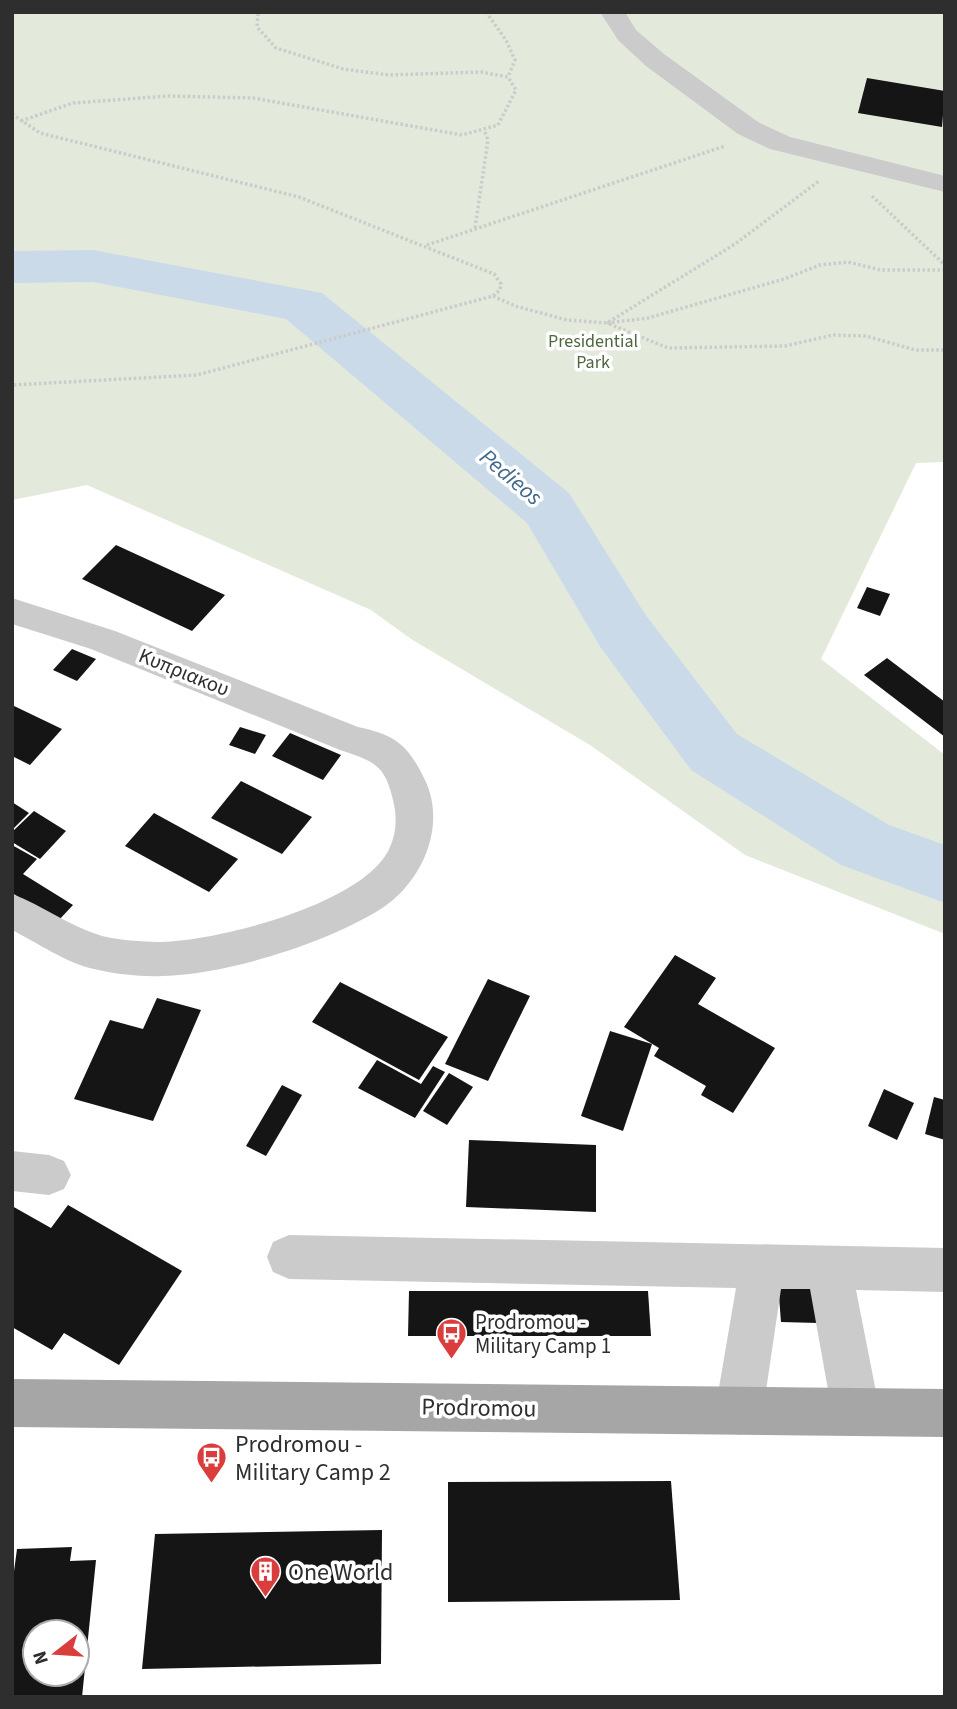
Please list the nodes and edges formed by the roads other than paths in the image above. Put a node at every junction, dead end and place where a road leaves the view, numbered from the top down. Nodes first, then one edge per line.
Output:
1 (612, 12) edge
2 (945, 184) edge
3 (12, 611) edge
4 (12, 911) edge
5 (289, 1257) dead end
6 (762, 1267) junction
7 (829, 1268) junction
8 (945, 1270) edge
9 (12, 1403) edge
10 (739, 1411) junction
11 (856, 1412) junction
12 (945, 1413) edge

1 - 2 street
3 - 4 street, Κυπριακου
5 - 6 street
6 - 7 street
6 - 10 street
7 - 8 street
7 - 11 street
9 - 10 main road, Prodromou
10 - 11 main road, Prodromou
11 - 12 main road, Prodromou

